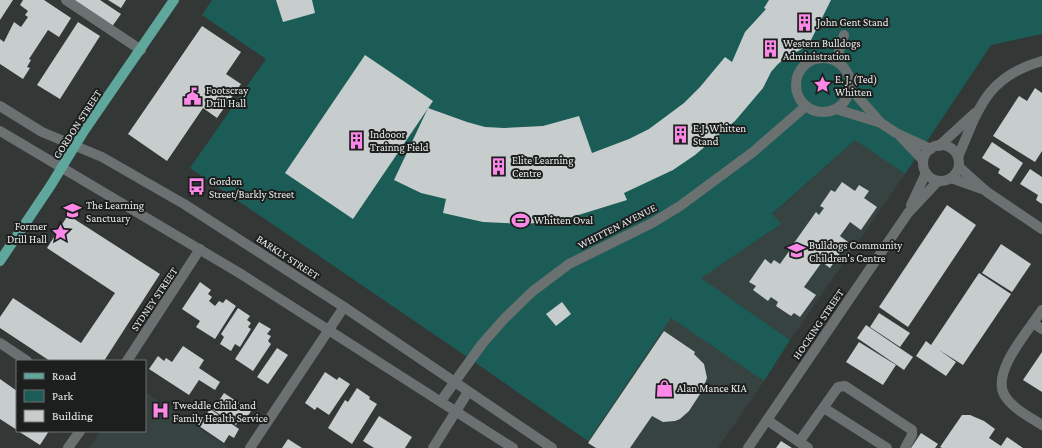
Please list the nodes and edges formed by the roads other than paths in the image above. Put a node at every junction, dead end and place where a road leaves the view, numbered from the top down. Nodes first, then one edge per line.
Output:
1 (66, 0) edge
2 (174, 0) edge
3 (844, 35) dead end
4 (141, 50) junction
5 (836, 61) junction
6 (1042, 61) edge
7 (850, 88) junction
8 (0, 106) edge
9 (806, 106) junction
10 (836, 108) junction
11 (977, 111) junction
12 (881, 123) junction
13 (0, 131) edge
14 (896, 133) junction
15 (75, 146) junction
16 (935, 147) junction
17 (923, 160) junction
18 (958, 162) junction
19 (62, 168) junction
20 (926, 174) junction
21 (951, 178) junction
22 (938, 181) junction
23 (987, 192) junction
24 (908, 213) junction
25 (1042, 229) edge
26 (200, 249) junction
27 (0, 261) edge
28 (344, 307) junction
29 (1042, 310) edge
30 (1033, 323) junction
31 (1042, 328) edge
32 (330, 329) junction
33 (0, 343) edge
34 (26, 360) edge
35 (128, 360) edge
36 (454, 382) junction
37 (468, 392) junction
38 (441, 401) junction
39 (824, 408) junction
40 (456, 411) junction
41 (767, 420) junction
42 (1042, 425) edge
43 (79, 432) edge
44 (799, 442) junction
45 (68, 448) edge
46 (250, 448) edge
47 (433, 448) edge
48 (513, 448) edge
49 (552, 448) edge
50 (748, 448) edge
51 (808, 448) edge
52 (887, 448) edge
53 (905, 448) edge

1 - 4 street
2 - 4 main road, GORDON STREET
3 - 5 street
4 - 15 main road, GORDON STREET
5 - 7 street
5 - 9 street
6 - 11 street
7 - 10 street
7 - 12 street
8 - 15 street, BARKLY STREET
9 - 10 street
9 - 36 street, WHITTEN AVENUE
10 - 12 street
11 - 16 street
11 - 18 street
12 - 14 street
13 - 19 street
14 - 16 street
14 - 17 street
15 - 19 main road, GORDON STREET
15 - 28 street, BARKLY STREET
16 - 17 street
16 - 18 street
17 - 20 street
18 - 21 street
18 - 23 street
19 - 26 street
19 - 27 main road, GORDON STREET
20 - 22 street
20 - 24 street, HOCKING STREET
21 - 22 street
21 - 23 street
22 - 24 street, HOCKING STREET
23 - 25 street
24 - 41 street, HOCKING STREET
26 - 32 street
26 - 35 street, SYDNEY STREET
28 - 32 street
28 - 36 street, BARKLY STREET
29 - 30 street
30 - 31 street
30 - 42 street
32 - 38 street
32 - 46 street
33 - 34 street
36 - 37 street, BARKLY STREET
36 - 38 street, WHITTEN AVENUE
37 - 40 street
37 - 49 street, BARKLY STREET
38 - 40 street
39 - 44 street
39 - 52 street
39 - 53 street
40 - 47 street
40 - 48 street
41 - 44 street
41 - 50 street, HOCKING STREET
43 - 45 street
44 - 51 street

